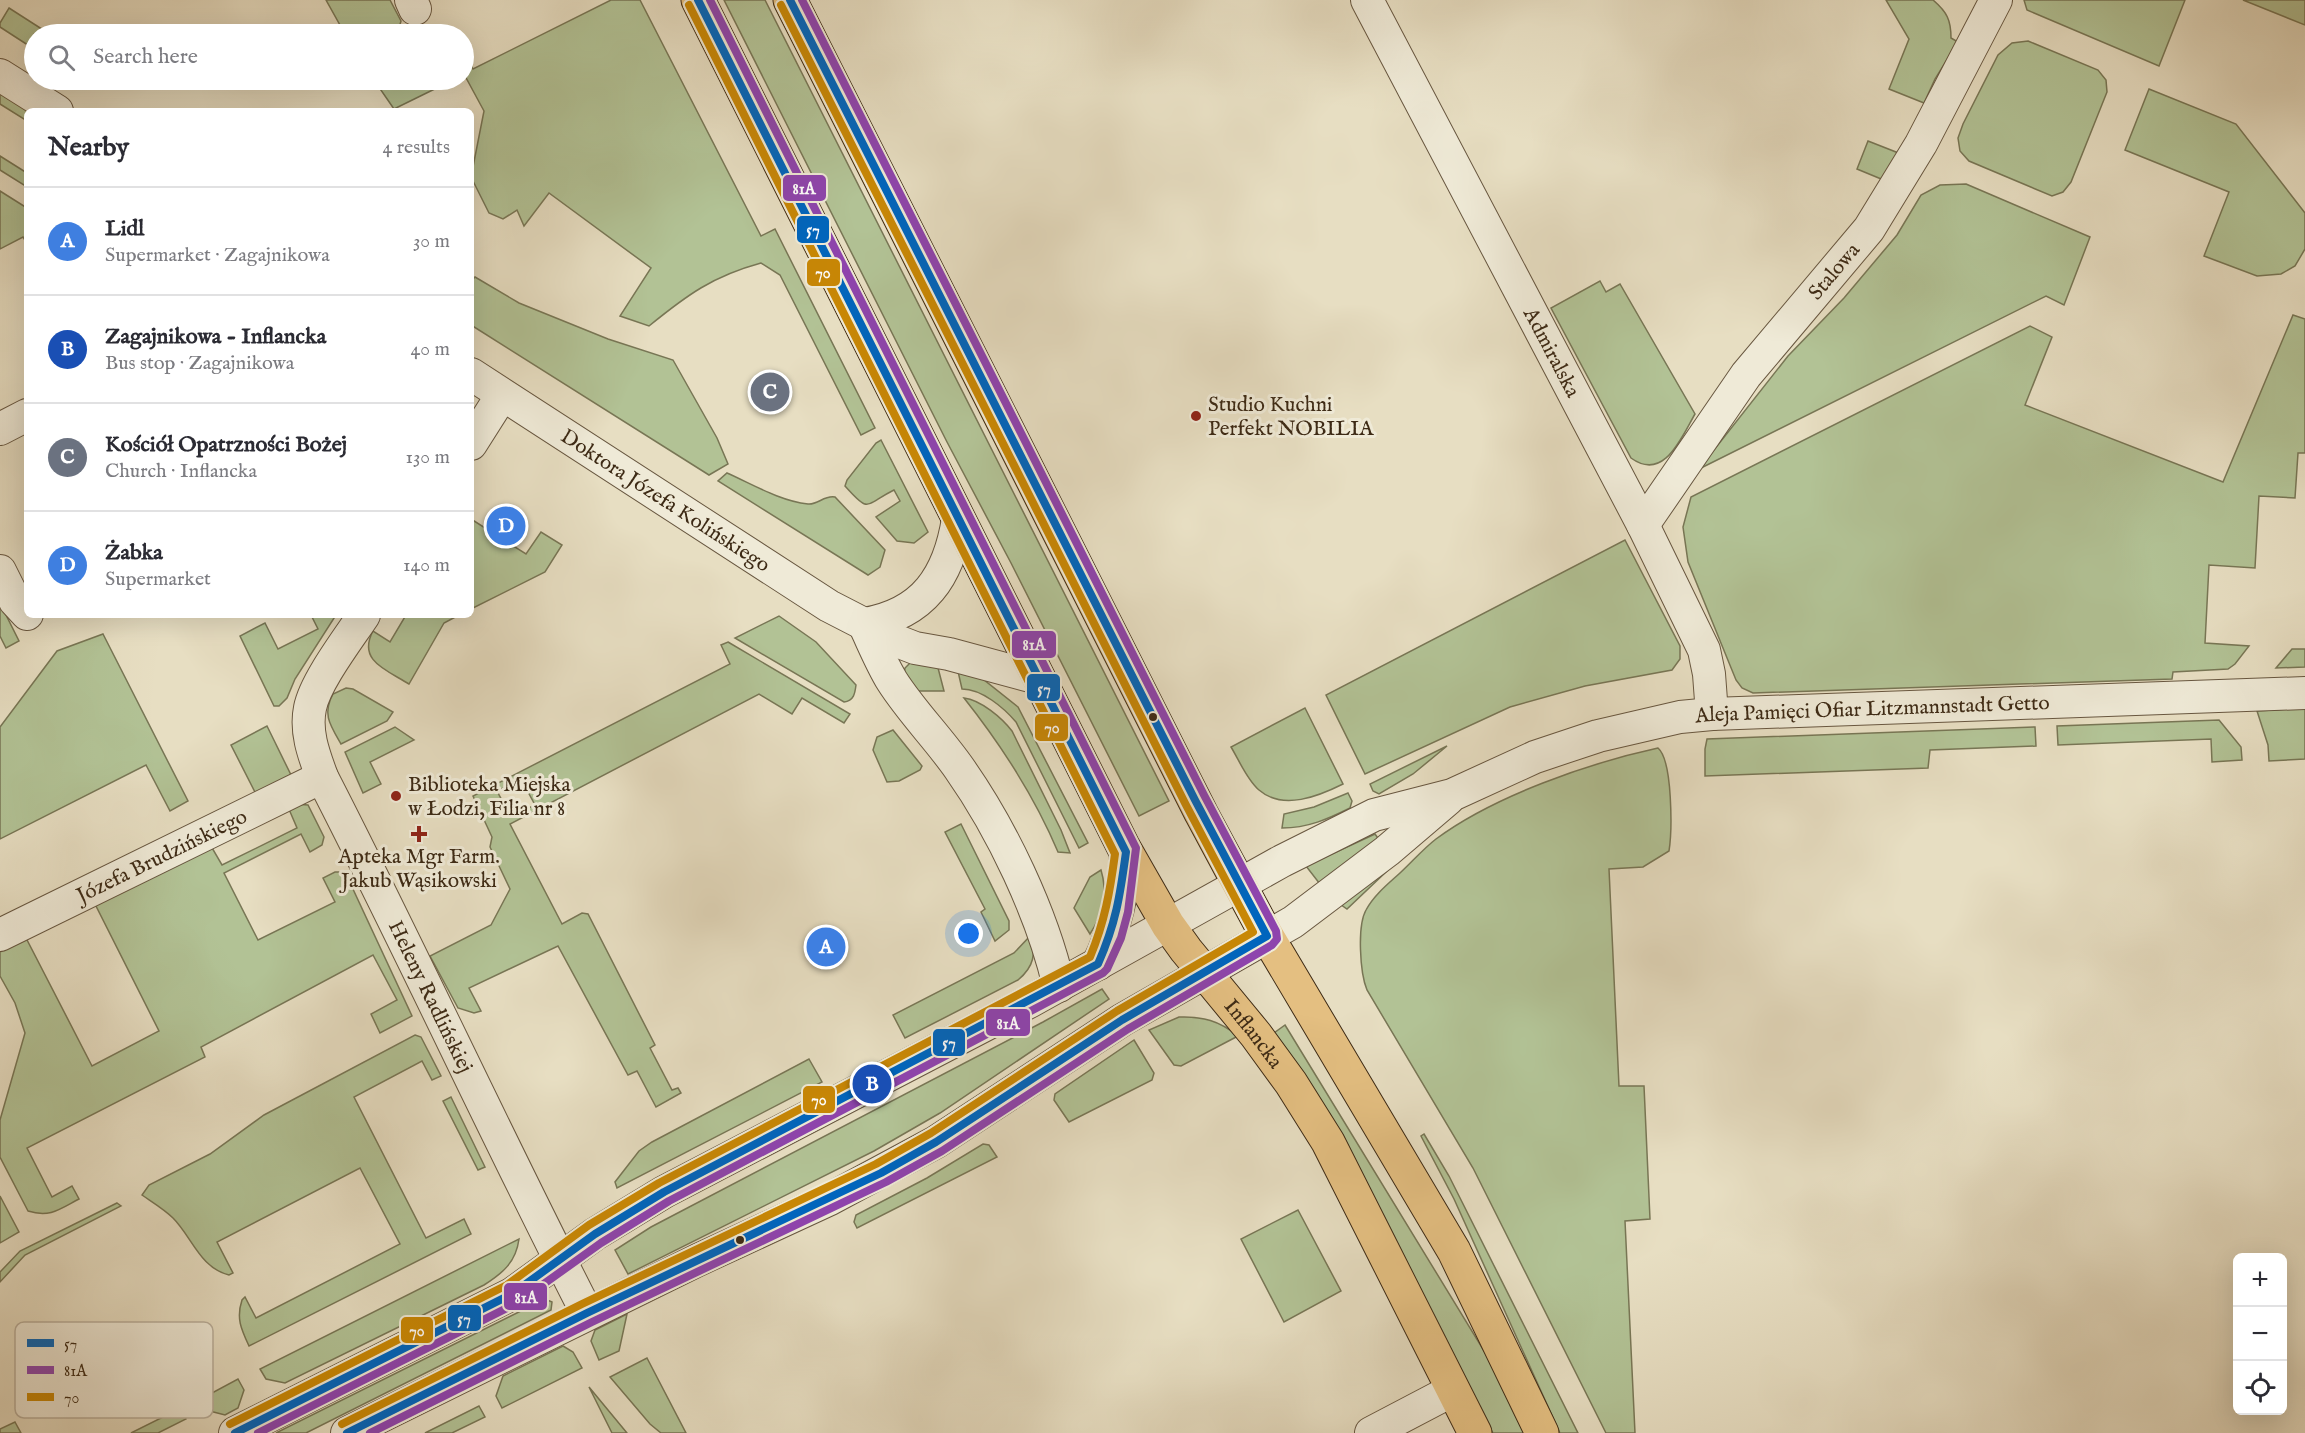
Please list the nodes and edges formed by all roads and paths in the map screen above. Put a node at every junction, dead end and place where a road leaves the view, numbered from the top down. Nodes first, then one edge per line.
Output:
1 (698, 0) edge
2 (789, 0) edge
3 (1367, 0) edge
4 (1990, 2) edge
5 (0, 75) edge
6 (52, 108) edge
7 (474, 376) edge
8 (502, 395) junction
9 (24, 417) edge
10 (0, 429) edge
11 (474, 439) edge
12 (958, 519) junction
13 (1643, 525) junction
14 (0, 571) edge
15 (24, 609) edge
16 (362, 618) edge
17 (864, 624) junction
18 (1038, 678) junction
19 (2305, 693) edge
20 (1712, 714) junction
21 (322, 777) junction
22 (1452, 795) junction
23 (1126, 852) junction
24 (1239, 885) junction
25 (1168, 925) junction
26 (0, 935) edge
27 (1267, 936) junction
28 (1098, 964) junction
29 (1203, 973) junction
30 (1059, 986) junction
31 (560, 1260) junction
32 (587, 1313) junction
33 (1453, 1390) junction
34 (235, 1433) edge
35 (347, 1433) edge
36 (1371, 1433) edge
37 (1475, 1433) edge
38 (1542, 1433) edge

1 - 12 main road, Inflancka
2 - 24 main road
3 - 13 street, Admiralska
4 - 13 street, Stalowa
5 - 6 street
7 - 8 street, Doktora Józefa Kolińskiego
8 - 11 street
8 - 17 street, Doktora Józefa Kolińskiego
9 - 10 street
12 - 17 street
12 - 18 main road, Inflancka
13 - 20 street, Admiralska
14 - 15 street
16 - 21 street, Heleny Radlińskiej
17 - 18 street, Doktora Józefa Kolińskiego
17 - 30 street
18 - 23 main road, Inflancka
19 - 20 street, Aleja Pamięci Ofiar Litzmannstadt Getto
20 - 22 street, Aleja Pamięci Ofiar Litzmannstadt Getto
21 - 26 street, Józefa Brudzińskiego
21 - 31 street, Heleny Radlińskiej
22 - 24 street, Aleja Pamięci Ofiar Litzmannstadt Getto
22 - 27 street, Aleja Pamięci Ofiar Litzmannstadt Getto
23 - 25 main road, Inflancka
23 - 28 street
24 - 25 street, Aleja Pamięci Ofiar Litzmannstadt Getto
24 - 27 main road
25 - 28 street, Aleja Pamięci Ofiar Litzmannstadt Getto
25 - 29 main road, Inflancka
27 - 29 street, Aleja Pamięci Ofiar Litzmannstadt Getto
27 - 38 main road
28 - 30 street, Aleja Pamięci Ofiar Litzmannstadt Getto
29 - 32 street, Aleja Pamięci Ofiar Litzmannstadt Getto
29 - 33 main road, Inflancka
30 - 31 street, Aleja Pamięci Ofiar Litzmannstadt Getto
31 - 32 street, Heleny Radlińskiej
31 - 34 street, Aleja Pamięci Ofiar Litzmannstadt Getto
32 - 35 street, Aleja Pamięci Ofiar Litzmannstadt Getto
33 - 36 street
33 - 37 main road, Inflancka

